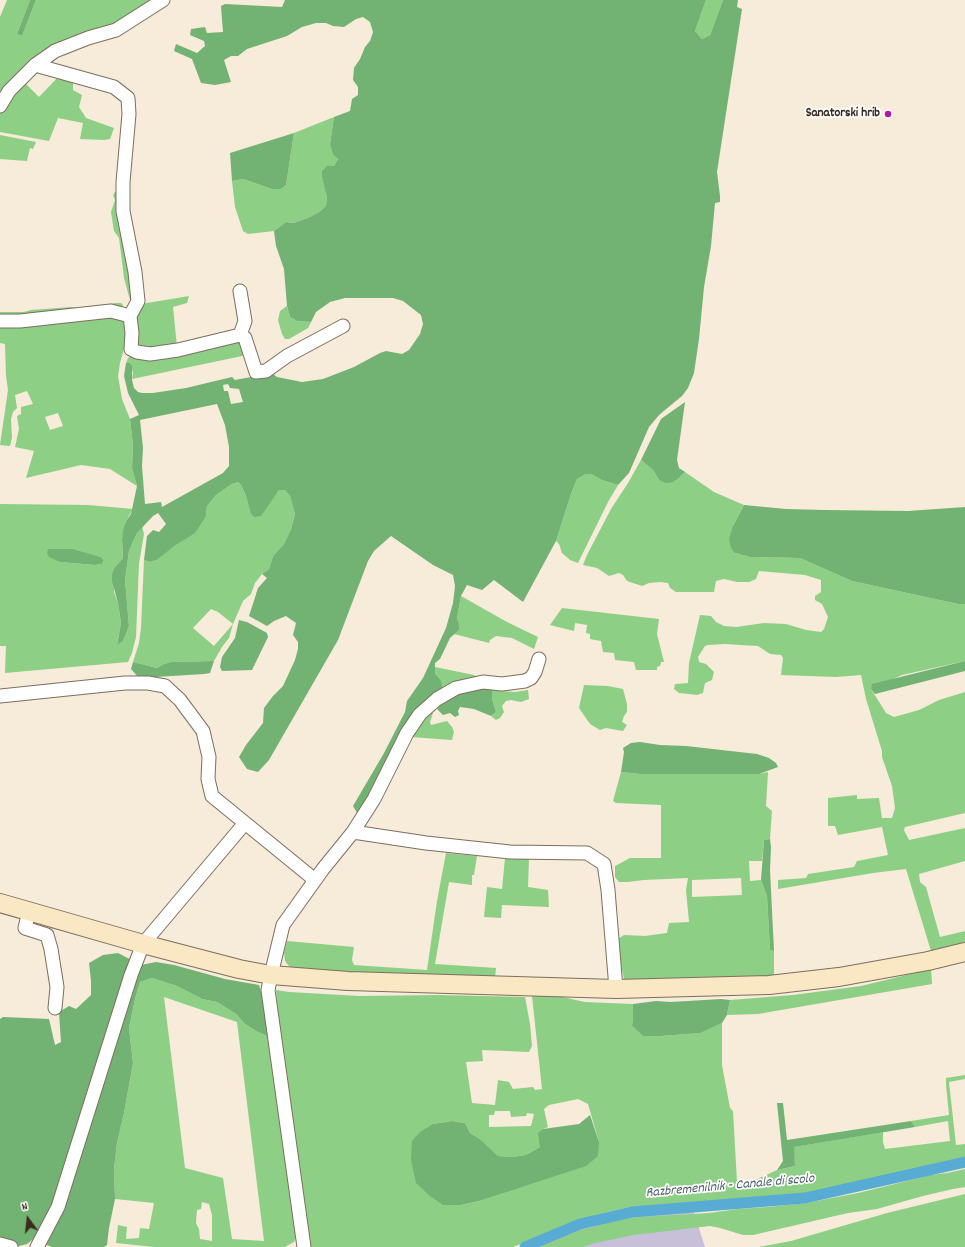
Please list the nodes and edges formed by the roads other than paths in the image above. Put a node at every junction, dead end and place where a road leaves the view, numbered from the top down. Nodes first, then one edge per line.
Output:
1 (163, 0) edge
2 (36, 65) junction
3 (0, 106) edge
4 (240, 291) dead end
5 (130, 316) junction
6 (0, 320) edge
7 (343, 326) dead end
8 (240, 335) junction
9 (539, 660) dead end
10 (0, 696) edge
11 (245, 823) junction
12 (353, 832) junction
13 (315, 880) junction
14 (0, 903) edge
15 (29, 911) junction
16 (143, 944) junction
17 (965, 952) edge
18 (270, 975) junction
19 (616, 989) junction
20 (55, 1008) dead end
21 (0, 1244) edge
22 (11, 1247) edge
23 (37, 1247) edge
24 (304, 1247) edge

1 - 2 street
2 - 3 street
2 - 5 street
4 - 8 street
5 - 6 street
5 - 8 street
7 - 8 street
9 - 12 street
10 - 11 street
11 - 13 street
11 - 16 street
12 - 13 street
12 - 19 street
13 - 18 street
14 - 15 main road
15 - 16 main road
15 - 20 street
16 - 18 main road
16 - 23 street
17 - 19 main road
18 - 19 main road
18 - 24 street
21 - 22 street

